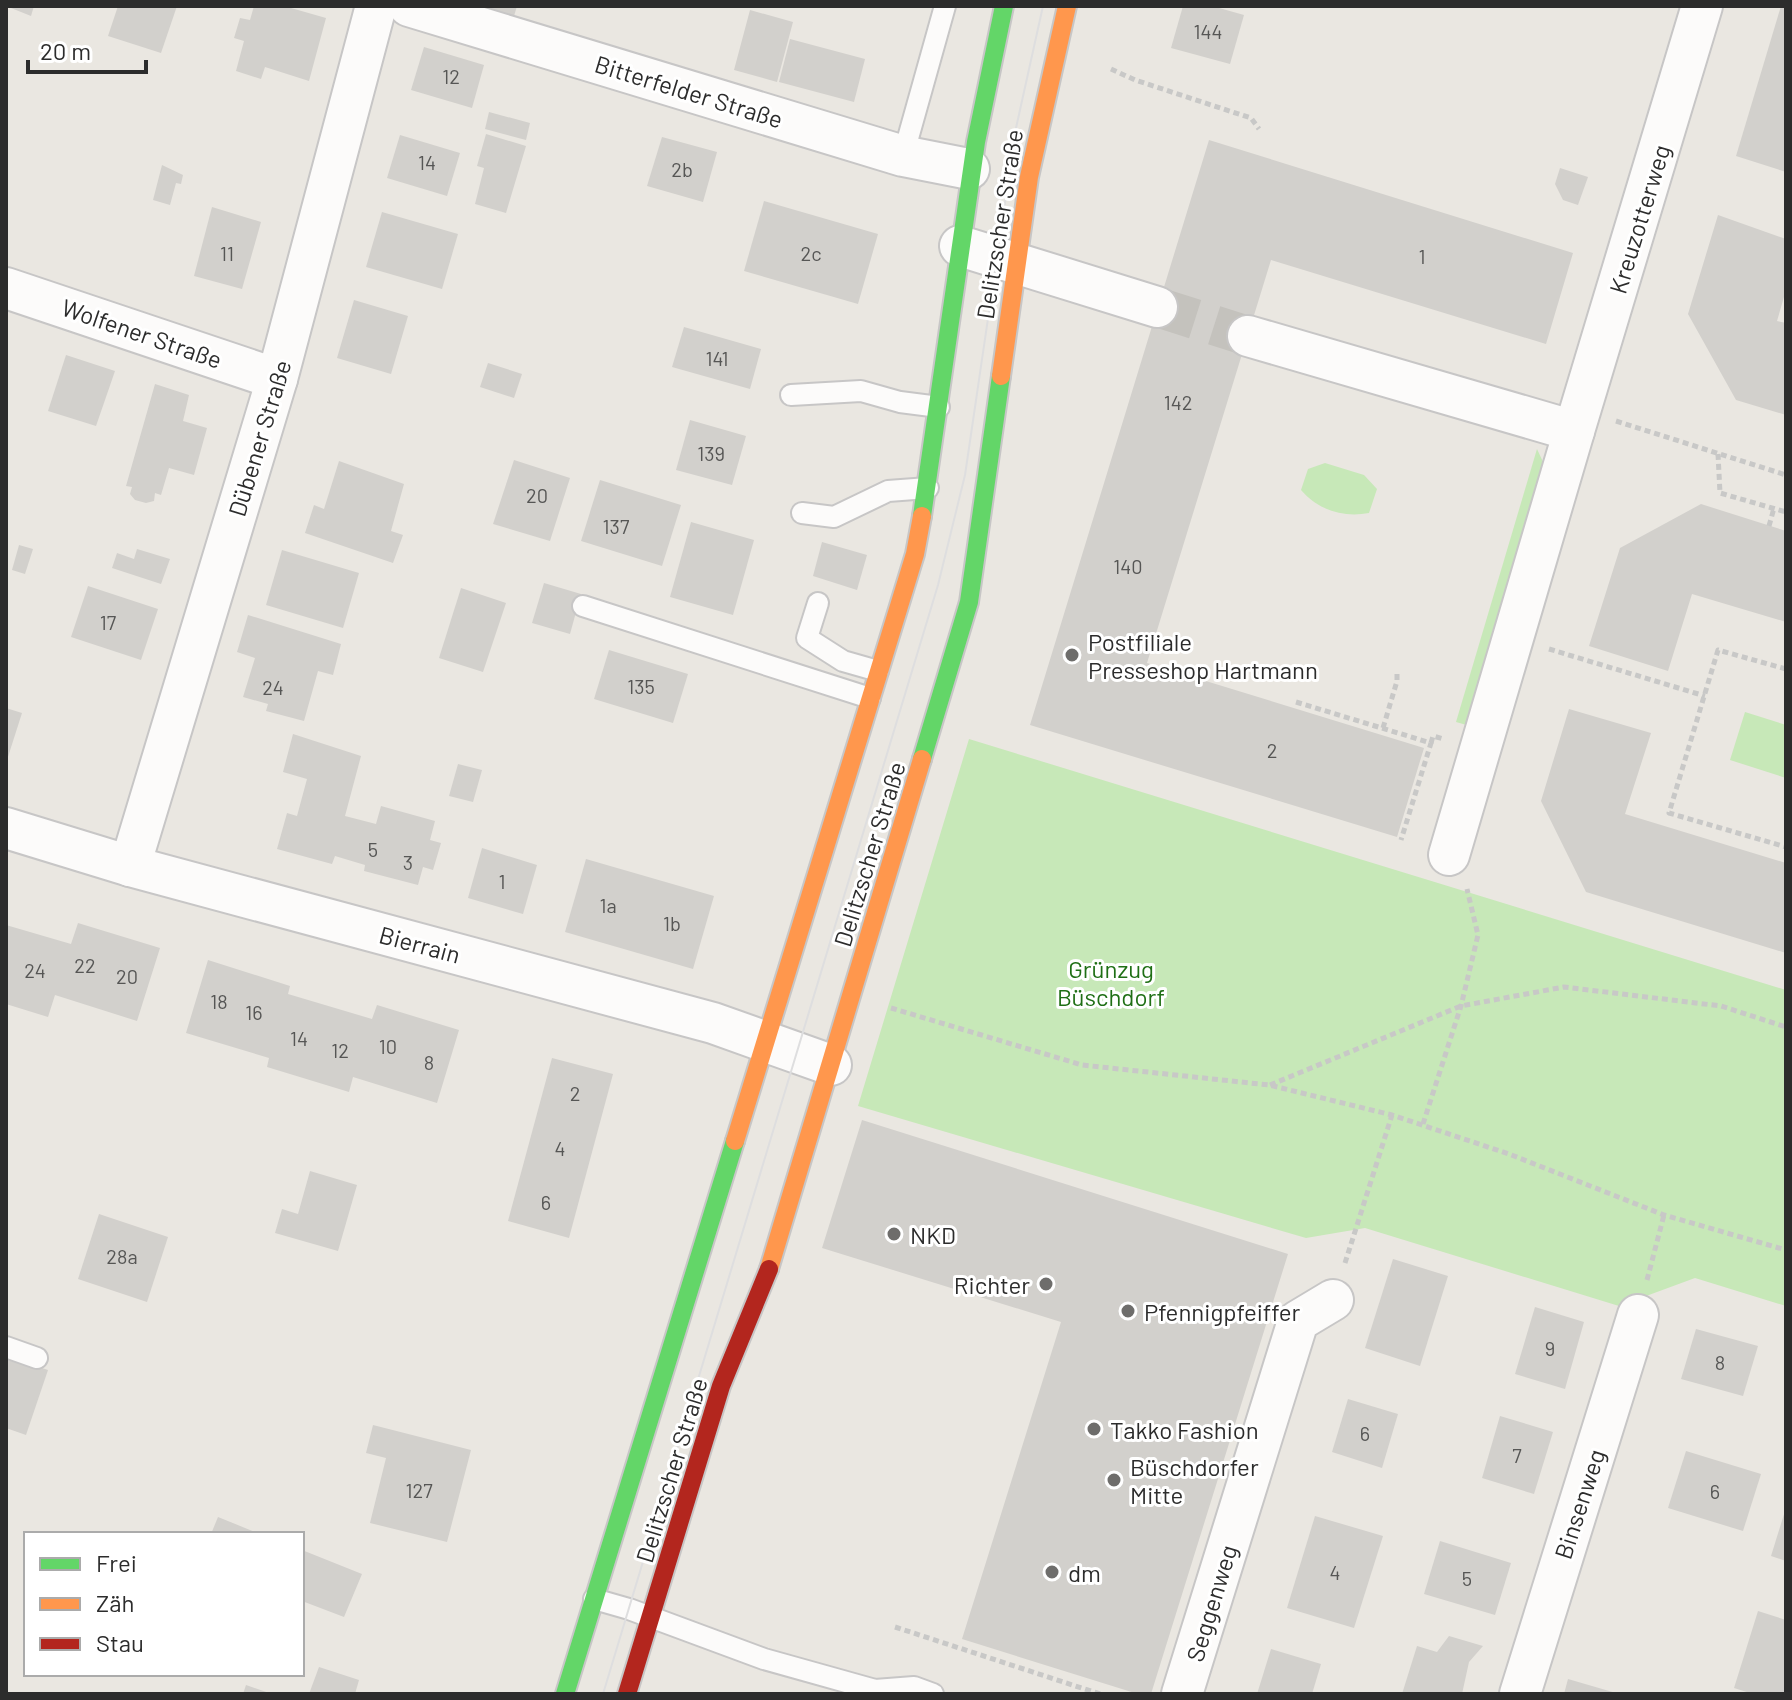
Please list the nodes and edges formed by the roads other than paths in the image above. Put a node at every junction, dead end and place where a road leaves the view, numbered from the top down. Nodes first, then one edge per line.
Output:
1 (376, 6) edge
2 (409, 6) edge
3 (945, 6) edge
4 (1004, 6) edge
5 (1067, 6) edge
6 (1702, 6) edge
7 (903, 156) junction
8 (969, 169) junction
9 (960, 246) junction
10 (1016, 264) junction
11 (6, 288) edge
12 (1157, 307) tunnel mouth
13 (1248, 336) tunnel mouth
14 (277, 379) junction
15 (791, 395) dead end
16 (939, 407) junction
17 (1577, 420) junction
18 (928, 488) junction
19 (802, 513) dead end
20 (818, 603) dead end
21 (583, 606) dead end
22 (878, 671) junction
23 (870, 698) junction
24 (6, 828) edge
25 (1449, 855) road end
26 (130, 866) junction
27 (765, 1042) junction
28 (831, 1065) junction
29 (1333, 1300) road end
30 (1638, 1315) road end
31 (6, 1347) edge
32 (37, 1358) dead end
33 (594, 1599) junction
34 (651, 1618) junction
35 (565, 1694) edge
36 (627, 1694) edge
37 (933, 1694) edge
38 (1182, 1694) edge
39 (1520, 1694) edge

1 - 14 street, Dübener Straße
2 - 7 street, Bitterfelder Straße
3 - 7 lane
4 - 8 main road, Delitzscher Straße
5 - 10 main road, Delitzscher Straße
6 - 17 street, Kreuzotterweg
7 - 8 street, Bitterfelder Straße
8 - 9 main road, Delitzscher Straße
9 - 10 street
9 - 16 main road, Delitzscher Straße
10 - 12 street
10 - 28 main road, Delitzscher Straße
11 - 14 street, Wolfener Straße
13 - 17 street
14 - 26 street, Dübener Straße
15 - 16 lane
16 - 18 main road, Delitzscher Straße
17 - 25 street, Kreuzotterweg
18 - 19 lane
18 - 22 main road, Delitzscher Straße
20 - 22 lane
21 - 23 lane
22 - 23 main road, Delitzscher Straße
23 - 27 main road, Delitzscher Straße
24 - 26 street, Bierrain
26 - 27 street, Bierrain
27 - 28 street, Bierrain
27 - 33 main road, Delitzscher Straße
28 - 34 main road, Delitzscher Straße
29 - 38 street, Seggenweg
30 - 39 street, Binsenweg
31 - 32 lane
33 - 34 lane
33 - 35 main road, Delitzscher Straße
34 - 36 main road, Delitzscher Straße
34 - 37 lane

